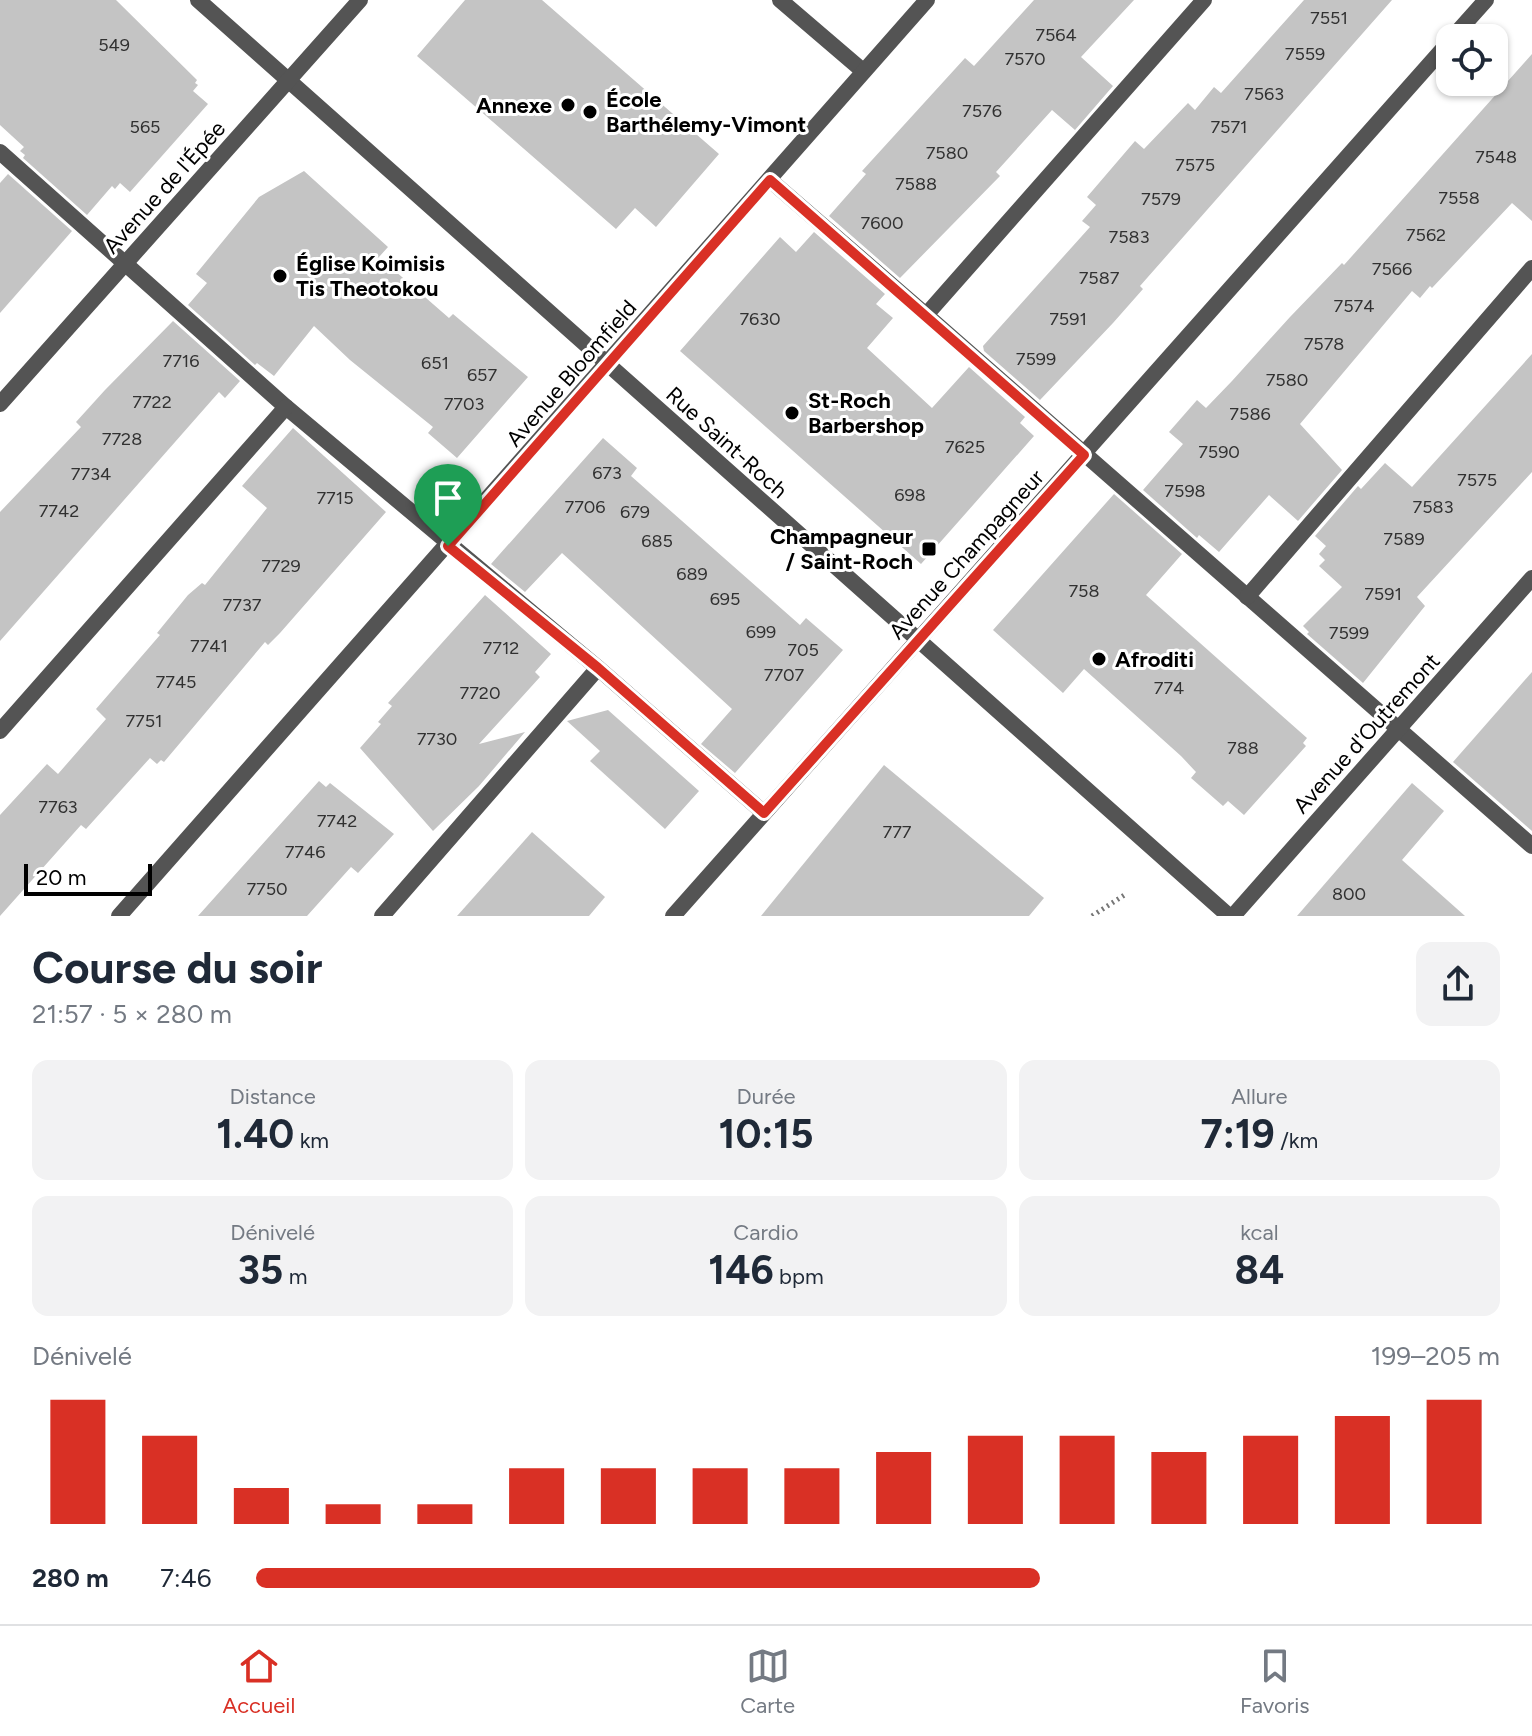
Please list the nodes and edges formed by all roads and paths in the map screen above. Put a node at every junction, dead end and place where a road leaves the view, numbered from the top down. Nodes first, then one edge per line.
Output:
1 (198, 0) edge
2 (360, 0) edge
3 (780, 0) edge
4 (927, 0) edge
5 (1204, 0) edge
6 (1486, 0) edge
7 (1464, 24) edge
8 (1436, 56) edge
9 (863, 71) junction
10 (289, 81) junction
11 (0, 152) edge
12 (770, 180) junction
13 (125, 262) junction
14 (1532, 268) edge
15 (926, 315) junction
16 (607, 365) junction
17 (0, 404) edge
18 (286, 407) junction
19 (1084, 455) junction
20 (448, 546) junction
21 (1532, 578) edge
22 (1247, 597) junction
23 (918, 641) junction
24 (598, 668) junction
25 (1398, 729) junction
26 (0, 731) edge
27 (764, 813) junction
28 (1532, 846) edge
29 (1126, 894) dead end
30 (119, 916) edge
31 (382, 916) edge
32 (673, 916) edge
33 (1092, 916) edge
34 (1231, 916) edge

1 - 10 street, Rue Saint-Roch
2 - 10 street, Avenue de l'Épée
3 - 9 street
4 - 9 street, Avenue Bloomfield
5 - 15 street
6 - 7 street, Avenue Champagneur
8 - 19 street, Avenue Champagneur
9 - 12 street, Avenue Bloomfield
10 - 13 street, Avenue de l'Épée
10 - 16 street, Rue Saint-Roch
11 - 13 street
12 - 15 street
12 - 16 street, Avenue Bloomfield
13 - 17 street, Avenue de l'Épée
13 - 18 street
14 - 22 street
15 - 19 street
16 - 20 street, Avenue Bloomfield
16 - 23 street, Rue Saint-Roch
18 - 20 street
18 - 26 street
19 - 22 street
19 - 23 street, Avenue Champagneur
20 - 24 street
20 - 30 street, Avenue Bloomfield
21 - 25 street, Avenue d'Outremont
22 - 25 street
23 - 27 street, Avenue Champagneur
23 - 34 street, Rue Saint-Roch
24 - 27 street
24 - 31 street
25 - 28 street
25 - 34 street, Avenue d'Outremont
27 - 32 street, Avenue Champagneur
29 - 33 path

